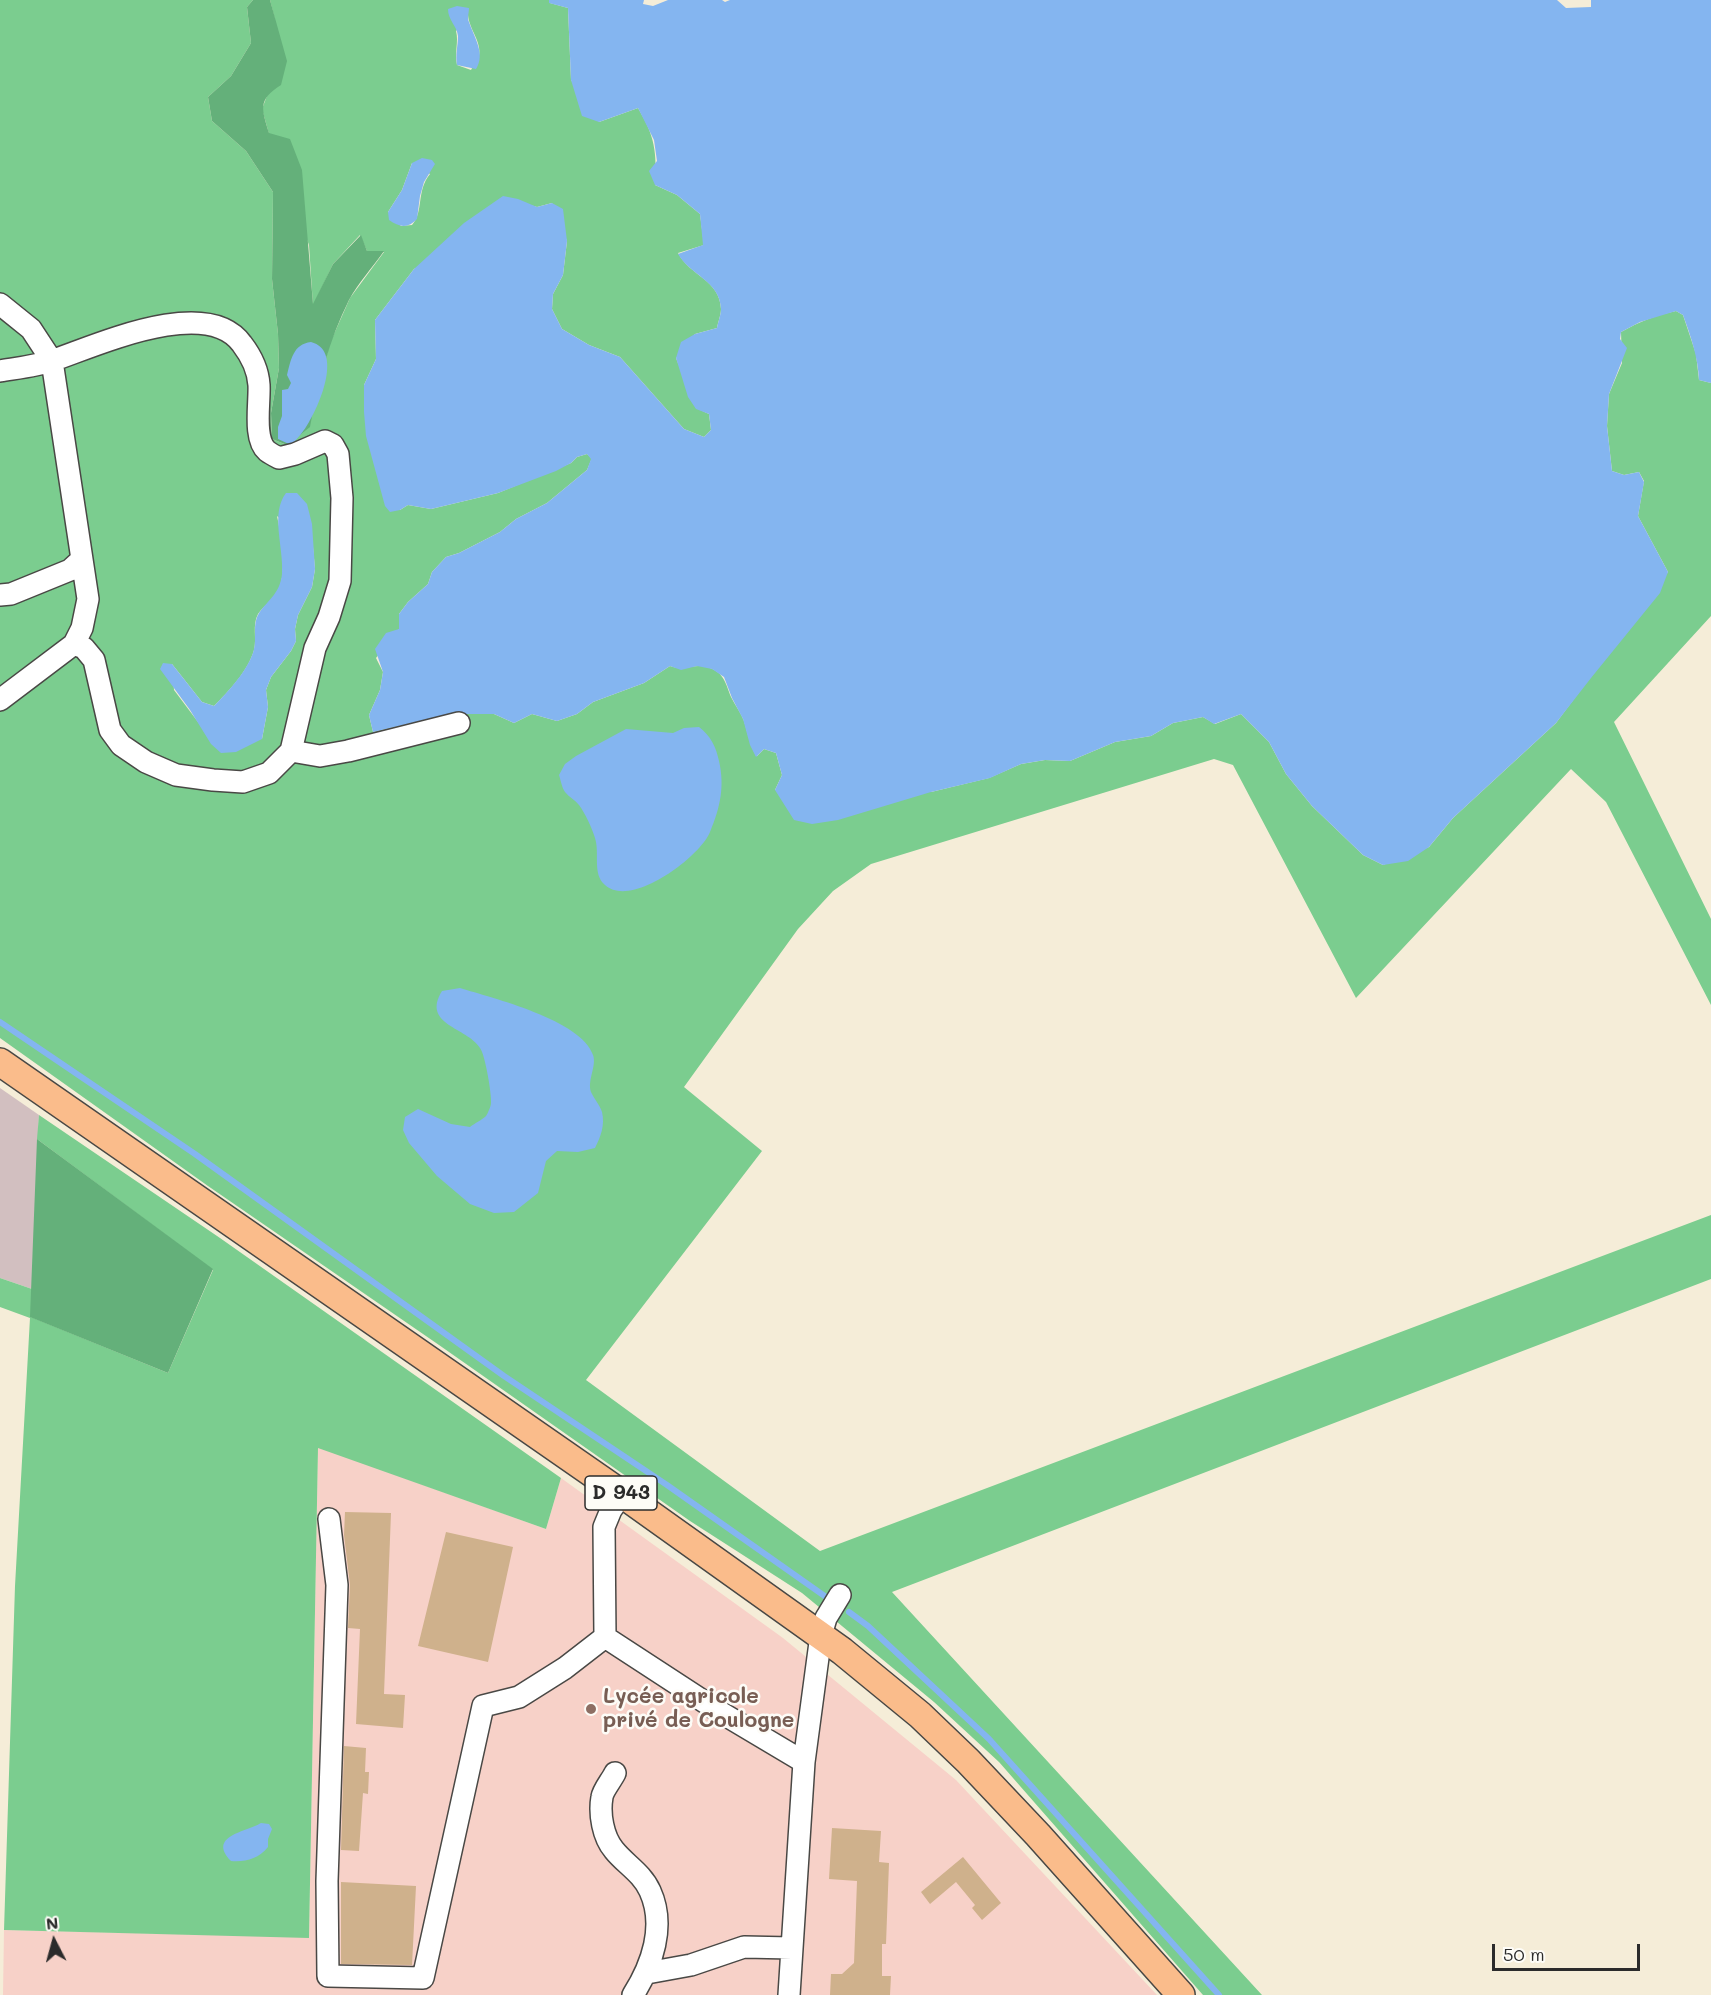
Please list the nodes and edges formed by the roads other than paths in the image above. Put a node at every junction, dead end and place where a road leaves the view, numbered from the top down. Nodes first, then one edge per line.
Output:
1 (0, 304) edge
2 (52, 361) junction
3 (0, 371) edge
4 (82, 559) junction
5 (0, 595) edge
6 (88, 599) junction
7 (74, 644) junction
8 (94, 660) junction
9 (0, 700) edge
10 (459, 723) dead end
11 (291, 751) junction
12 (0, 1062) edge
13 (622, 1494) junction
14 (329, 1519) dead end
15 (840, 1595) dead end
16 (821, 1635) junction
17 (605, 1637) junction
18 (804, 1762) junction
19 (615, 1773) dead end
20 (792, 1948) junction
21 (647, 1972) junction
22 (633, 1995) edge
23 (789, 1995) edge
24 (1181, 1995) edge

1 - 2 street
2 - 3 street
2 - 4 street
2 - 11 street
4 - 5 street
4 - 6 street
6 - 7 street
6 - 8 street
7 - 8 street
7 - 9 street
8 - 11 street
10 - 11 street
12 - 13 main road, D 943
13 - 16 main road, D 943
13 - 17 street
14 - 17 street
15 - 16 street
16 - 18 street
16 - 24 main road, D 943
17 - 18 street
18 - 20 street
19 - 21 street
20 - 21 street
20 - 23 street
21 - 22 street

